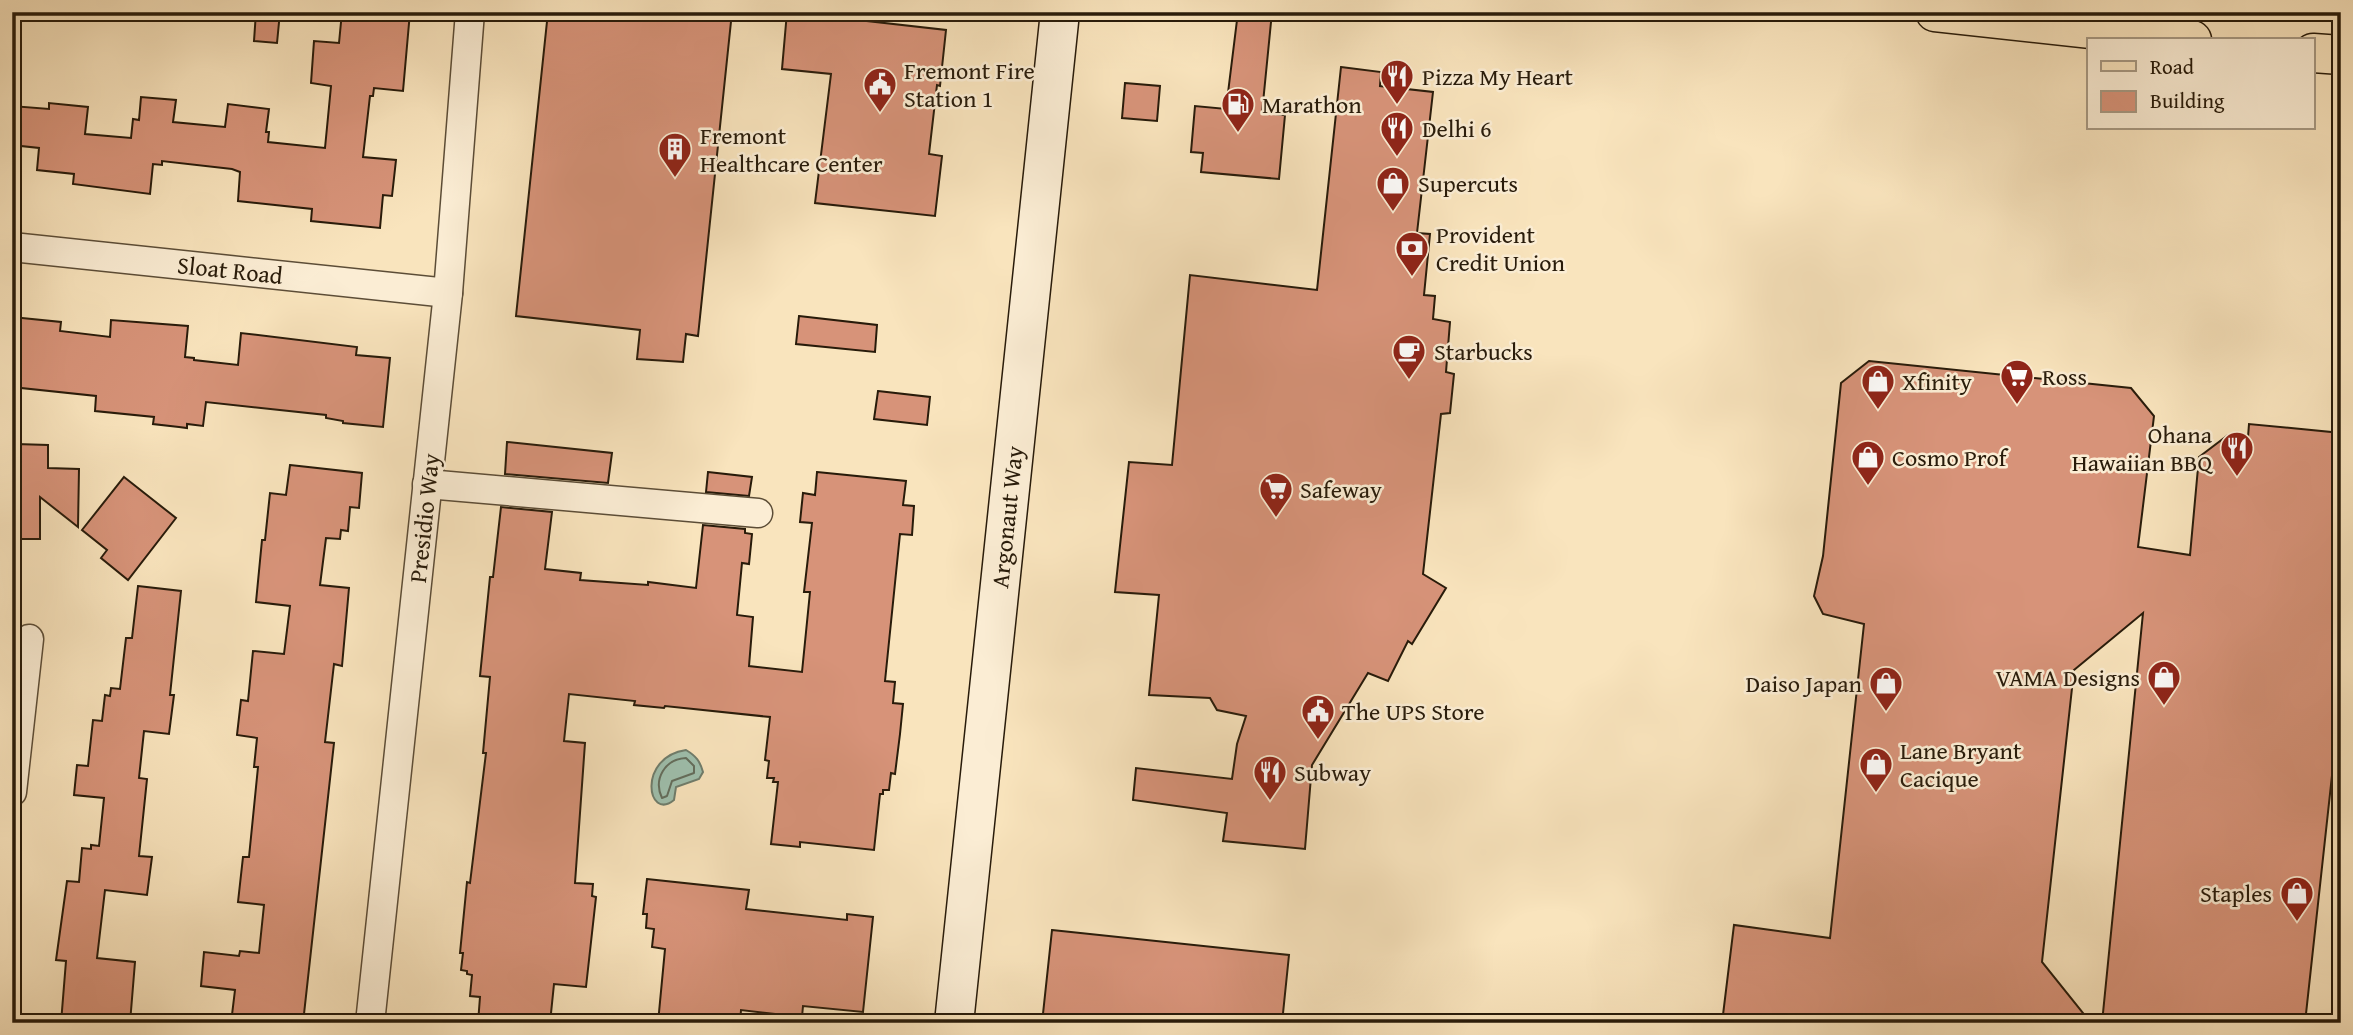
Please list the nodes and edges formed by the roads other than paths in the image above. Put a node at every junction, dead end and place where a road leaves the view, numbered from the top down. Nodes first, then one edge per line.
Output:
1 (470, 12) edge
2 (1060, 12) edge
3 (1935, 12) edge
4 (2174, 38) edge
5 (2314, 52) edge
6 (2341, 55) edge
7 (12, 247) edge
8 (448, 293) junction
9 (427, 484) junction
10 (758, 513) dead end
11 (29, 639) dead end
12 (12, 792) edge
13 (370, 1023) edge
14 (954, 1023) edge

1 - 8 street, Presidio Way
2 - 14 street, Argonaut Way
3 - 4 main road
5 - 6 main road
7 - 8 street, Sloat Road
8 - 9 street, Presidio Way
9 - 10 street
9 - 13 street, Presidio Way
11 - 12 street

